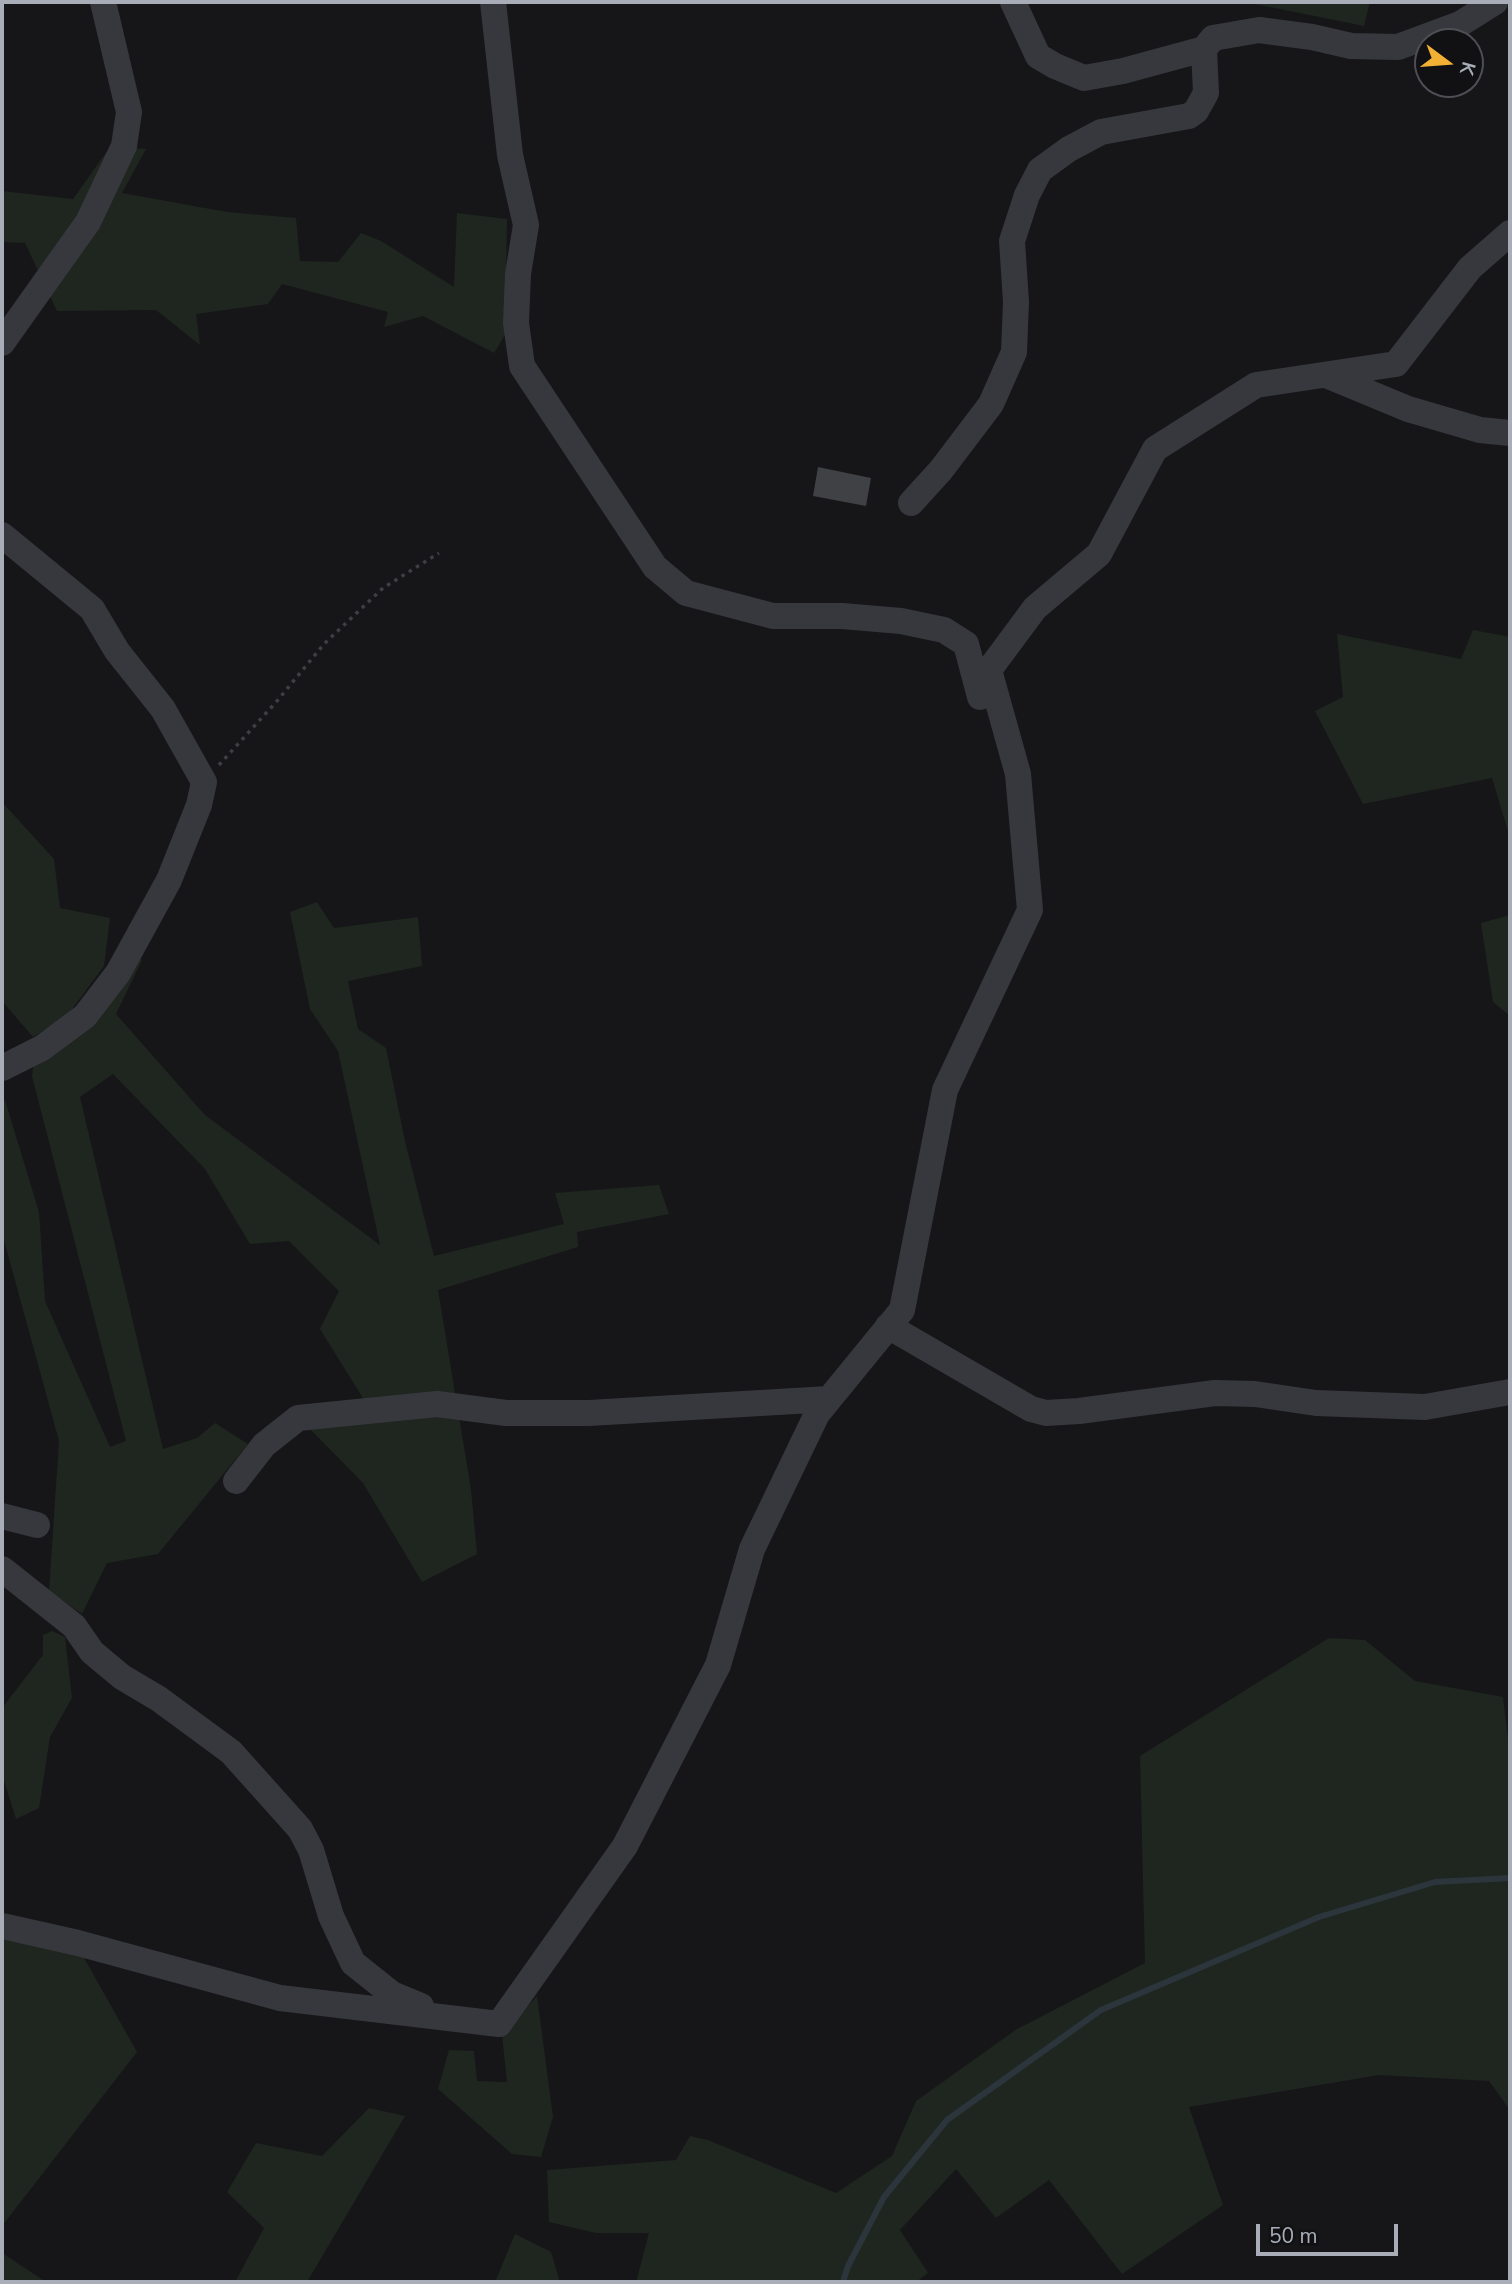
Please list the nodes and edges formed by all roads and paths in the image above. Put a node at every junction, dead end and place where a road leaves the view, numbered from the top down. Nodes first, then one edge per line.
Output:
1 (103, 2) edge
2 (493, 2) edge
3 (1013, 2) edge
4 (1495, 2) edge
5 (1204, 48) junction
6 (1510, 233) edge
7 (1510, 258) edge
8 (1446, 298) junction
9 (2, 343) edge
10 (1324, 375) junction
11 (1510, 433) edge
12 (911, 503) dead end
13 (2, 535) edge
14 (439, 553) dead end
15 (1014, 758) junction
16 (204, 782) junction
17 (2, 1068) edge
18 (888, 1326) junction
19 (1510, 1392) edge
20 (829, 1399) junction
21 (236, 1481) dead end
22 (2, 1516) edge
23 (37, 1525) dead end
24 (2, 1569) edge
25 (2, 1926) edge
26 (450, 2018) junction

1 - 9 street
2 - 15 street
3 - 5 street
4 - 5 street
5 - 12 street
6 - 8 street
7 - 8 street
8 - 10 street
10 - 11 street
10 - 15 street
13 - 16 street
14 - 16 path
15 - 18 street
16 - 17 street
18 - 19 street
18 - 20 street
20 - 21 street
20 - 26 street
22 - 23 street
24 - 26 street
25 - 26 street

